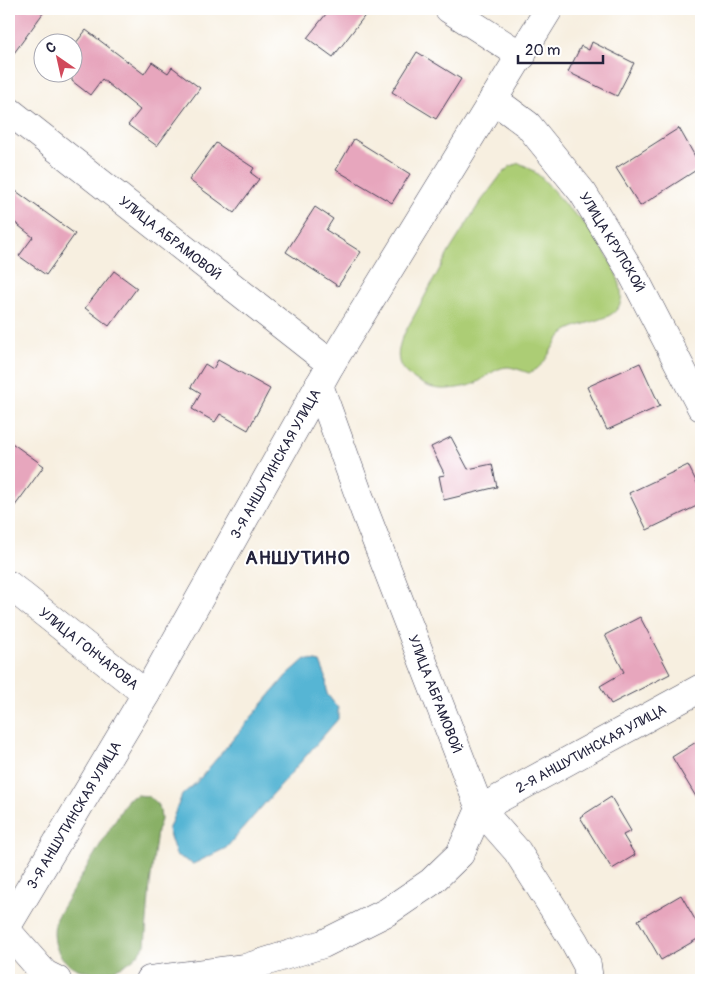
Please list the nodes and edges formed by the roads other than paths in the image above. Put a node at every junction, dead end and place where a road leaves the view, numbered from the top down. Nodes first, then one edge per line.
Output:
1 (450, 9) edge
2 (549, 9) edge
3 (522, 56) junction
4 (494, 99) junction
5 (9, 111) edge
6 (325, 375) junction
7 (701, 407) edge
8 (9, 585) edge
9 (701, 688) edge
10 (146, 694) junction
11 (480, 809) junction
12 (9, 923) edge
13 (9, 933) edge
14 (57, 980) edge
15 (150, 980) edge
16 (589, 980) edge

1 - 3 street
2 - 3 street, 3-Я АНШУТИНСКАЯ УЛИЦА
3 - 4 street, 3-Я АНШУТИНСКАЯ УЛИЦА
4 - 6 street, 3-Я АНШУТИНСКАЯ УЛИЦА
4 - 7 street, УЛИЦА КРУПСКОЙ
5 - 6 street, УЛИЦА АБРАМОВОЙ
6 - 10 street, 3-Я АНШУТИНСКАЯ УЛИЦА
6 - 11 street, УЛИЦА АБРАМОВОЙ
8 - 10 street, УЛИЦА ГОНЧАРОВА
9 - 11 street, 2-Я АНШУТИНСКАЯ УЛИЦА
10 - 12 street, 3-Я АНШУТИНСКАЯ УЛИЦА
11 - 15 street
11 - 16 street, УЛИЦА АБРАМОВОЙ
13 - 14 street

